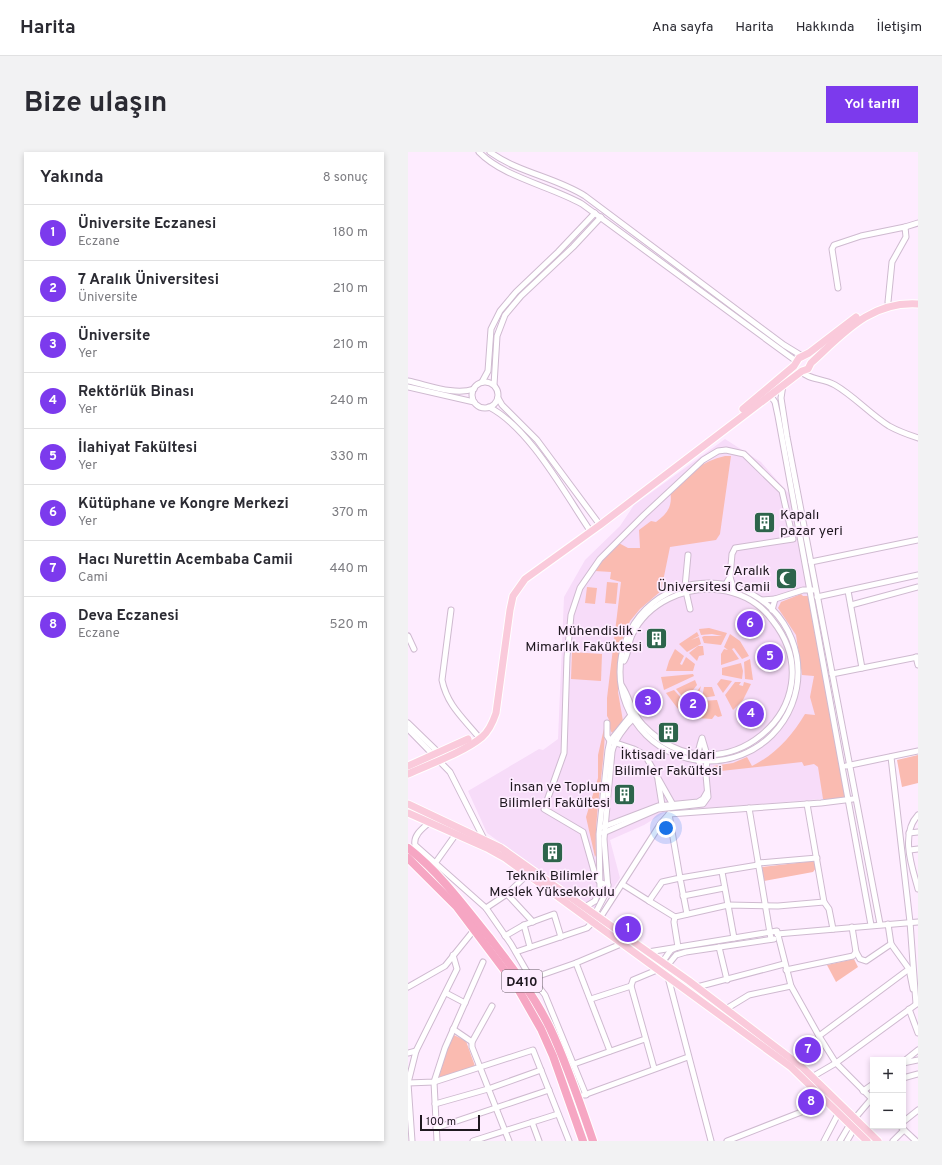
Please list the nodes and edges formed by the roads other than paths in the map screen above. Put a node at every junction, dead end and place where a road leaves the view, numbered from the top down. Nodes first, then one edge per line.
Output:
1 (479, 152) edge
2 (490, 152) edge
3 (595, 213) junction
4 (601, 217) junction
5 (918, 223) edge
6 (905, 227) junction
7 (838, 288) dead end
8 (918, 299) edge
9 (888, 302) junction
10 (918, 304) edge
11 (800, 359) junction
12 (811, 363) junction
13 (801, 371) junction
14 (408, 381) edge
15 (482, 382) junction
16 (784, 384) junction
17 (494, 385) junction
18 (408, 387) edge
19 (474, 389) junction
20 (770, 395) junction
21 (498, 398) junction
22 (474, 402) junction
23 (489, 407) junction
24 (918, 438) edge
25 (599, 524) junction
26 (590, 530) junction
27 (918, 540) edge
28 (688, 555) dead end
29 (811, 562) junction
30 (918, 575) edge
31 (730, 577) junction
32 (918, 587) edge
33 (724, 588) junction
34 (686, 589) junction
35 (734, 590) junction
36 (813, 590) junction
37 (848, 591) junction
38 (817, 597) junction
39 (775, 599) junction
40 (762, 600) junction
41 (851, 605) junction
42 (690, 609) dead end
43 (451, 610) dead end
44 (772, 610) junction
45 (776, 619) junction
46 (408, 636) edge
47 (414, 649) dead end
48 (917, 657) edge
49 (918, 665) edge
50 (862, 668) junction
51 (832, 674) junction
52 (633, 717) junction
53 (408, 723) edge
54 (607, 723) dead end
55 (408, 729) edge
56 (476, 735) junction
57 (613, 742) junction
58 (918, 751) edge
59 (697, 754) junction
60 (439, 756) junction
61 (891, 757) junction
62 (707, 758) junction
63 (698, 760) junction
64 (849, 765) junction
65 (408, 766) edge
66 (843, 767) junction
67 (408, 774) edge
68 (706, 775) junction
69 (657, 777) junction
70 (707, 792) junction
71 (856, 798) junction
72 (849, 800) junction
73 (408, 804) edge
74 (672, 804) junction
75 (808, 804) junction
76 (662, 805) junction
77 (749, 808) junction
78 (408, 813) edge
79 (670, 814) junction
80 (918, 815) edge
81 (430, 822) junction
82 (602, 830) junction
83 (918, 832) edge
84 (909, 833) junction
85 (456, 834) junction
86 (484, 839) junction
87 (408, 848) edge
88 (918, 849) edge
89 (910, 850) junction
90 (408, 858) edge
91 (817, 858) junction
92 (436, 862) junction
93 (758, 864) junction
94 (722, 872) junction
95 (527, 875) junction
96 (680, 878) junction
97 (601, 883) junction
98 (622, 884) junction
99 (608, 885) junction
100 (724, 888) junction
101 (918, 889) edge
102 (507, 894) junction
103 (683, 896) junction
104 (650, 901) junction
105 (824, 902) junction
106 (728, 905) junction
107 (766, 905) junction
108 (585, 907) junction
109 (486, 908) junction
110 (687, 914) junction
111 (597, 916) junction
112 (675, 917) junction
113 (533, 922) junction
114 (910, 922) junction
115 (918, 922) edge
116 (592, 923) junction
117 (880, 924) junction
118 (888, 924) junction
119 (871, 925) junction
120 (524, 926) junction
121 (852, 927) junction
122 (833, 929) junction
123 (474, 930) junction
124 (770, 932) junction
125 (777, 934) junction
126 (506, 936) junction
127 (561, 937) junction
128 (734, 938) junction
129 (771, 939) junction
130 (621, 944) junction
131 (891, 944) junction
132 (530, 947) junction
133 (678, 947) junction
134 (719, 947) junction
135 (516, 952) junction
136 (648, 952) junction
137 (856, 952) junction
138 (453, 955) junction
139 (661, 961) junction
140 (483, 962) dead end
141 (576, 963) junction
142 (668, 966) junction
143 (785, 967) junction
144 (909, 969) junction
145 (657, 970) junction
146 (668, 977) junction
147 (533, 978) junction
148 (726, 980) junction
149 (524, 984) junction
150 (631, 986) junction
151 (791, 986) junction
152 (408, 987) edge
153 (696, 987) junction
154 (446, 993) junction
155 (590, 999) junction
156 (465, 1003) junction
157 (917, 1004) edge
158 (492, 1006) dead end
159 (909, 1009) junction
160 (726, 1010) junction
161 (453, 1029) junction
162 (918, 1033) edge
163 (819, 1036) junction
164 (645, 1039) junction
165 (472, 1042) junction
166 (918, 1050) edge
167 (416, 1051) junction
168 (610, 1051) junction
169 (408, 1053) edge
170 (688, 1057) junction
171 (906, 1060) edge
172 (918, 1060) edge
173 (906, 1062) edge
174 (836, 1063) junction
175 (574, 1064) junction
176 (479, 1068) junction
177 (654, 1068) junction
178 (541, 1070) junction
179 (918, 1074) edge
180 (812, 1077) junction
181 (906, 1077) edge
182 (434, 1082) junction
183 (408, 1083) edge
184 (870, 1086) edge
185 (488, 1089) junction
186 (549, 1090) junction
187 (863, 1092) junction
188 (408, 1095) edge
189 (582, 1096) junction
190 (870, 1097) edge
191 (870, 1101) edge
192 (827, 1102) junction
193 (435, 1104) junction
194 (496, 1109) junction
195 (918, 1110) edge
196 (558, 1114) junction
197 (838, 1114) junction
198 (409, 1119) edge
199 (857, 1120) junction
200 (906, 1120) edge
201 (532, 1122) junction
202 (852, 1126) junction
203 (436, 1128) junction
204 (901, 1129) edge
205 (903, 1129) edge
206 (505, 1131) junction
207 (916, 1139) edge
208 (412, 1141) edge
209 (437, 1141) edge
210 (474, 1141) edge
211 (509, 1141) edge
212 (539, 1141) edge
213 (569, 1141) edge
214 (583, 1141) edge
215 (593, 1141) edge
216 (711, 1141) edge
217 (727, 1141) edge
218 (824, 1141) edge
219 (840, 1141) edge
220 (846, 1141) edge
221 (867, 1141) edge
222 (878, 1141) edge
223 (893, 1141) edge

1 - 3 street
2 - 11 street
3 - 4 street
3 - 15 street
4 - 11 street
4 - 17 street
5 - 6 street
6 - 7 street
6 - 9 street
8 - 9 main road
9 - 11 main road
10 - 12 main road
11 - 12 main road
11 - 13 main road
11 - 25 main road
12 - 13 main road
13 - 16 main road
13 - 24 street
14 - 19 street
15 - 17 street
15 - 19 street
16 - 20 main road
16 - 29 street
17 - 21 street
18 - 22 street
19 - 22 street
20 - 25 main road
20 - 36 street
21 - 23 street
21 - 25 street
22 - 23 street
23 - 26 street
25 - 26 main road
26 - 56 main road
26 - 60 main road
27 - 29 street
28 - 34 street
29 - 36 street
30 - 37 street
31 - 33 street
31 - 35 street
31 - 97 street
32 - 41 street
33 - 34 street
33 - 35 street
34 - 42 street
34 - 52 street
35 - 40 street
35 - 45 street
36 - 38 street
36 - 39 street
36 - 66 street
37 - 38 street
37 - 41 street
38 - 51 street
39 - 40 street
39 - 44 street
40 - 44 street
41 - 50 street
43 - 56 street
44 - 45 street
45 - 62 street
46 - 47 street
48 - 49 street
48 - 50 street
50 - 51 street
51 - 64 street
52 - 57 street
52 - 59 street
52 - 63 street
53 - 60 street
54 - 57 street
55 - 60 street
56 - 60 main road
57 - 69 street
57 - 82 street
58 - 61 street
59 - 62 street
59 - 62 street
59 - 63 street
60 - 65 main road
60 - 67 main road
60 - 86 street
61 - 64 street
61 - 114 street
62 - 63 street
62 - 68 street
63 - 68 street
64 - 66 street
64 - 71 street
66 - 72 street
68 - 70 street
69 - 74 street
69 - 76 street
70 - 74 street
70 - 82 street
71 - 72 street
71 - 117 street
72 - 75 street
72 - 119 street
73 - 86 main road
74 - 76 street
75 - 77 street
75 - 91 street
76 - 82 street
77 - 79 street
77 - 93 street
78 - 81 main road
79 - 96 street
79 - 98 street
80 - 84 street
81 - 85 main road
81 - 92 street
82 - 97 street
82 - 99 street
83 - 84 street
84 - 89 street
85 - 92 street
85 - 95 main road
86 - 108 main road
87 - 149 highway, D410
88 - 89 street
89 - 101 street
90 - 123 highway, D410
91 - 93 street
91 - 105 street
92 - 109 street
93 - 94 street
93 - 107 street
94 - 96 street
94 - 100 street
95 - 102 street
95 - 116 main road
96 - 103 street
96 - 104 street
97 - 99 street
97 - 108 street
98 - 104 street
98 - 111 street
99 - 111 street
100 - 103 street
100 - 106 street
102 - 109 street
102 - 113 street
103 - 110 street
104 - 112 street
105 - 107 street
105 - 122 street
106 - 107 street
106 - 110 street
106 - 128 street
107 - 124 street
108 - 111 main road
109 - 126 street
110 - 112 street
111 - 136 main road
112 - 133 street
113 - 120 street
113 - 127 street
114 - 115 street
114 - 118 street
114 - 157 street
116 - 127 street
116 - 130 main road
117 - 118 street
117 - 119 street
118 - 131 street
119 - 121 street
120 - 126 street
120 - 132 street
121 - 122 street
121 - 137 street
122 - 125 street
123 - 138 street
123 - 214 highway, D410
124 - 125 street
124 - 128 street
124 - 129 street
125 - 129 street
125 - 143 street
126 - 135 street
127 - 132 street
128 - 133 street
129 - 134 street
130 - 141 street
130 - 145 main road
131 - 137 street
131 - 144 street
132 - 135 street
133 - 136 street
133 - 139 street
134 - 142 street
134 - 148 street
135 - 147 street
136 - 139 main road
137 - 143 street
138 - 152 street
138 - 154 street
139 - 142 main road
139 - 145 street
140 - 156 street
141 - 147 street
141 - 155 street
142 - 146 street
142 - 153 main road
143 - 148 street
143 - 151 street
144 - 157 street
144 - 163 street
145 - 146 main road
145 - 150 street
146 - 170 street
146 - 192 main road
147 - 149 street
147 - 175 street
148 - 153 street
149 - 189 highway, D410
150 - 155 street
150 - 164 street
151 - 160 street
151 - 163 street
153 - 160 main road
154 - 156 street
154 - 167 street
155 - 168 street
156 - 161 street
157 - 159 street
158 - 165 street
159 - 162 street
159 - 174 street
160 - 180 main road
161 - 165 street
161 - 182 street
163 - 174 street
164 - 168 street
164 - 177 street
165 - 176 street
166 - 171 street
167 - 169 street
167 - 183 street
168 - 175 street
170 - 177 street
170 - 216 street
172 - 173 street
174 - 180 street
174 - 187 street
175 - 189 street
176 - 178 street
176 - 182 street
176 - 185 street
177 - 189 street
178 - 185 street
178 - 186 street
179 - 181 street
180 - 199 main road
182 - 183 street
182 - 193 street
183 - 188 street
184 - 187 street
185 - 193 street
185 - 194 street
186 - 194 street
186 - 196 street
187 - 190 street
188 - 198 street
189 - 215 highway, D410
191 - 199 street
192 - 197 main road
192 - 217 street
193 - 203 street
194 - 203 street
194 - 206 street
195 - 200 street
196 - 201 street
196 - 213 street
197 - 202 main road
197 - 218 street
198 - 208 street
199 - 202 street
199 - 222 main road
201 - 206 street
201 - 212 street
202 - 219 street
202 - 220 street
202 - 221 main road
203 - 209 street
204 - 223 street
205 - 207 street
206 - 210 street
206 - 211 street

